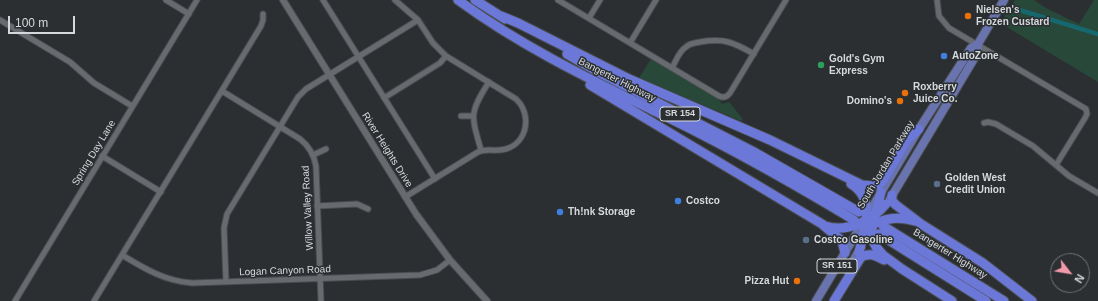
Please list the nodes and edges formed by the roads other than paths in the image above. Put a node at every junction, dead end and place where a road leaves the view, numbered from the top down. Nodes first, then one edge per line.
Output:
1 (166, 0) edge
2 (197, 0) edge
3 (283, 0) edge
4 (323, 0) edge
5 (395, 0) edge
6 (458, 0) edge
7 (475, 0) edge
8 (558, 0) edge
9 (600, 0) edge
10 (656, 0) edge
11 (779, 0) edge
12 (937, 0) edge
13 (1004, 0) edge
14 (785, 2) edge
15 (188, 14) junction
16 (263, 14) dead end
17 (501, 16) junction
18 (589, 18) junction
19 (0, 20) edge
20 (418, 20) junction
21 (514, 37) junction
22 (630, 43) junction
23 (978, 44) junction
24 (754, 54) junction
25 (446, 56) junction
26 (359, 57) junction
27 (672, 68) junction
28 (329, 75) junction
29 (489, 82) junction
30 (222, 91) junction
31 (384, 98) junction
32 (132, 106) junction
33 (461, 116) dead end
34 (473, 116) junction
35 (984, 123) dead end
36 (279, 126) junction
37 (919, 130) junction
38 (326, 149) dead end
39 (482, 150) junction
40 (313, 155) junction
41 (102, 156) junction
42 (1056, 165) junction
43 (830, 170) junction
44 (435, 179) junction
45 (161, 192) junction
46 (881, 192) joint
47 (1098, 194) edge
48 (892, 195) junction
49 (405, 197) junction
50 (886, 204) joint
51 (317, 206) junction
52 (368, 209) dead end
53 (868, 223) junction
54 (822, 224) junction
55 (921, 224) junction
56 (859, 252) joint
57 (845, 253) junction
58 (122, 255) junction
59 (450, 260) junction
60 (902, 269) junction
61 (320, 278) junction
62 (226, 282) junction
63 (15, 301) edge
64 (94, 301) edge
65 (320, 301) edge
66 (487, 301) edge
67 (816, 301) edge
68 (829, 301) edge
69 (834, 301) edge
70 (952, 301) edge
71 (986, 301) edge
72 (1004, 301) edge
73 (1032, 301) edge

1 - 15 street
2 - 15 street, Spring Day Lane
3 - 28 street, River Heights Drive
4 - 26 street
5 - 20 street
6 - 21 highway, Bangerter Highway / SR 154
7 - 17 highway, Bangerter Highway / SR 154
8 - 18 street
9 - 18 street
10 - 22 street
11 - 14 street
12 - 23 street
13 - 23 main road, South Jordan Parkway
14 - 24 street
15 - 32 street, Spring Day Lane
16 - 30 street
17 - 43 highway
17 - 53 highway, Bangerter Highway / SR 154
18 - 22 street
19 - 32 street
20 - 25 street
20 - 26 street
21 - 53 highway, Bangerter Highway / SR 154
21 - 54 highway
22 - 27 street
23 - 37 main road, South Jordan Parkway
23 - 42 street
23 - 48 main road, South Jordan Parkway
24 - 27 street
24 - 27 street
25 - 29 street
25 - 31 street
26 - 28 street
26 - 31 street
28 - 36 street
28 - 49 street, River Heights Drive
29 - 34 street
29 - 39 street
30 - 36 street, Willow Valley Road
30 - 45 street
31 - 44 street
32 - 41 street, Spring Day Lane
33 - 34 street
34 - 39 street
35 - 42 street
36 - 40 street, Willow Valley Road
36 - 62 street
37 - 43 highway
37 - 46 main road, South Jordan Parkway
38 - 40 street
39 - 44 street
40 - 51 street, Willow Valley Road
41 - 45 street
41 - 63 street, Spring Day Lane
42 - 47 street
43 - 53 highway
44 - 49 street
45 - 58 street
46 - 53 highway
48 - 50 main road, South Jordan Parkway
48 - 55 highway
49 - 59 street, River Heights Drive
50 - 53 highway
51 - 52 street
51 - 61 street, Willow Valley Road
53 - 54 highway
53 - 55 highway
53 - 56 highway
53 - 57 main road, SR 151
53 - 60 highway
53 - 71 highway, Bangerter Highway / SR 154
53 - 72 highway, Bangerter Highway / SR 154
54 - 57 highway
55 - 73 highway
56 - 68 main road, SR 151
57 - 67 main road, SR 151
58 - 62 street, Logan Canyon Road
58 - 64 street
59 - 61 street, Logan Canyon Road
59 - 66 street, River Heights Drive
60 - 69 highway
60 - 70 highway
61 - 62 street, Logan Canyon Road
61 - 65 street, Willow Valley Road

